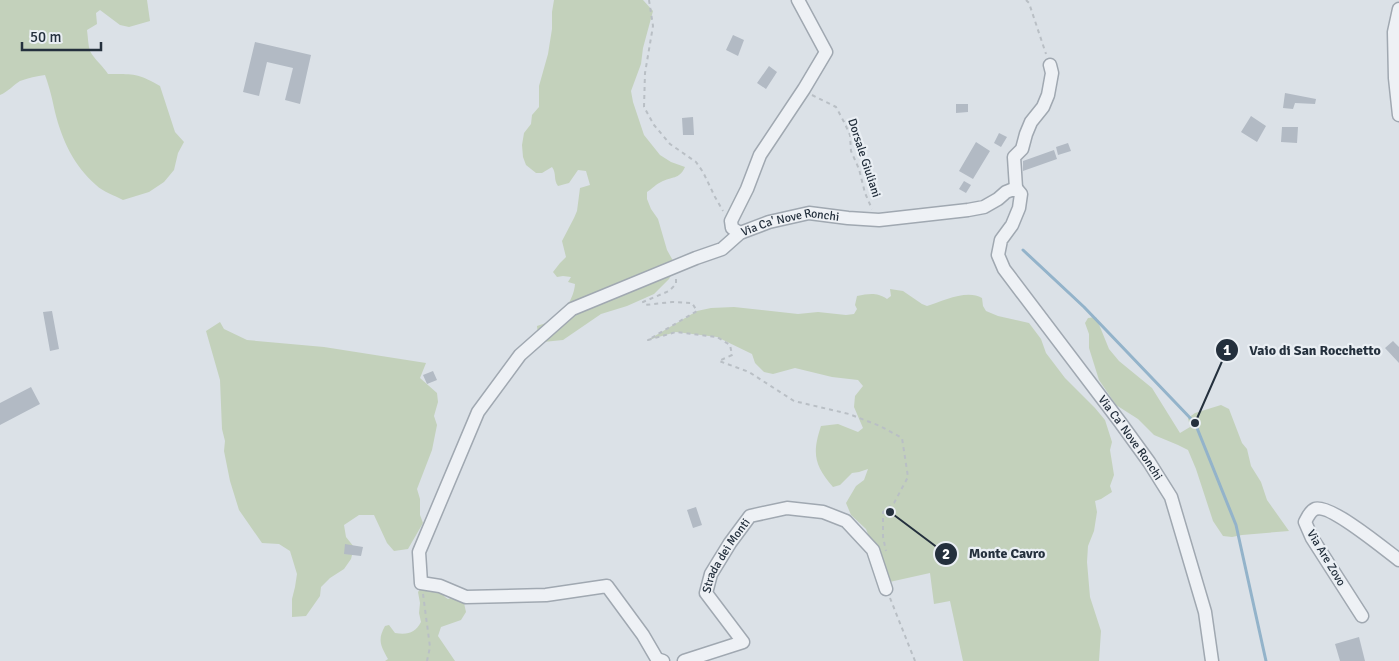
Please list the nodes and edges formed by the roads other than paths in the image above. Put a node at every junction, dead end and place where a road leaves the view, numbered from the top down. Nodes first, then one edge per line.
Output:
1 (798, 0) edge
2 (1399, 10) edge
3 (1050, 65) road end
4 (1399, 115) edge
5 (1016, 188) junction
6 (736, 228) junction
7 (1399, 560) edge
8 (886, 589) road end
9 (1362, 616) dead end
10 (663, 661) edge
11 (684, 661) edge
12 (1212, 661) edge

1 - 6 street, Via Ca' Nove Ronchi
2 - 4 street
3 - 5 street, Via Ca' Nove Ronchi
5 - 6 street, Via Ca' Nove Ronchi
5 - 12 street, Via Ca' Nove Ronchi
6 - 10 street
7 - 9 street, Via Are Zovo
8 - 11 street, Strada dei Monti

